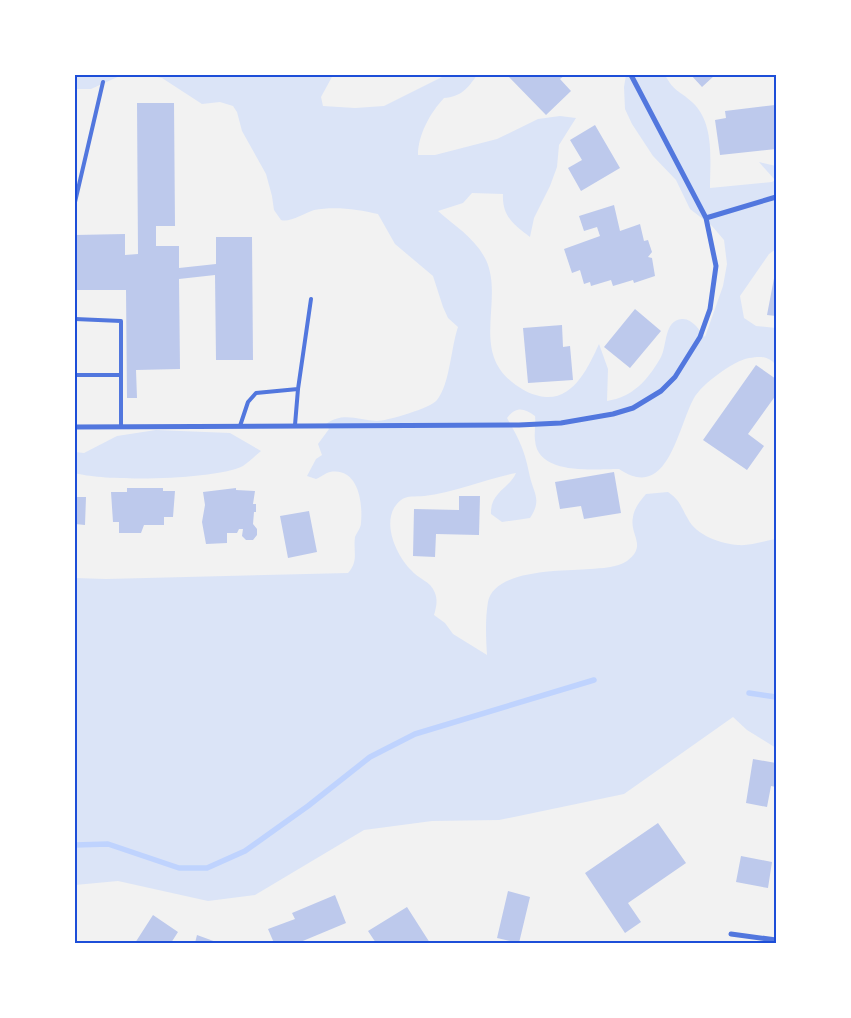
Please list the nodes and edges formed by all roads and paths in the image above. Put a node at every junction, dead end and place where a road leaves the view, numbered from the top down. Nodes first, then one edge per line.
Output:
1 (631, 75) edge
2 (103, 82) dead end
3 (776, 197) edge
4 (75, 202) edge
5 (706, 218) junction
6 (311, 299) dead end
7 (75, 319) edge
8 (75, 375) edge
9 (121, 375) junction
10 (298, 390) junction
11 (295, 425) junction
12 (240, 426) junction
13 (75, 427) edge
14 (121, 427) junction
15 (731, 934) dead end
16 (776, 940) edge

1 - 5 street
2 - 4 lane
3 - 5 street
5 - 11 street
6 - 10 lane
7 - 9 lane
8 - 9 lane
9 - 14 lane
10 - 11 lane
10 - 12 lane
11 - 12 street
12 - 14 street
13 - 14 street
15 - 16 street

